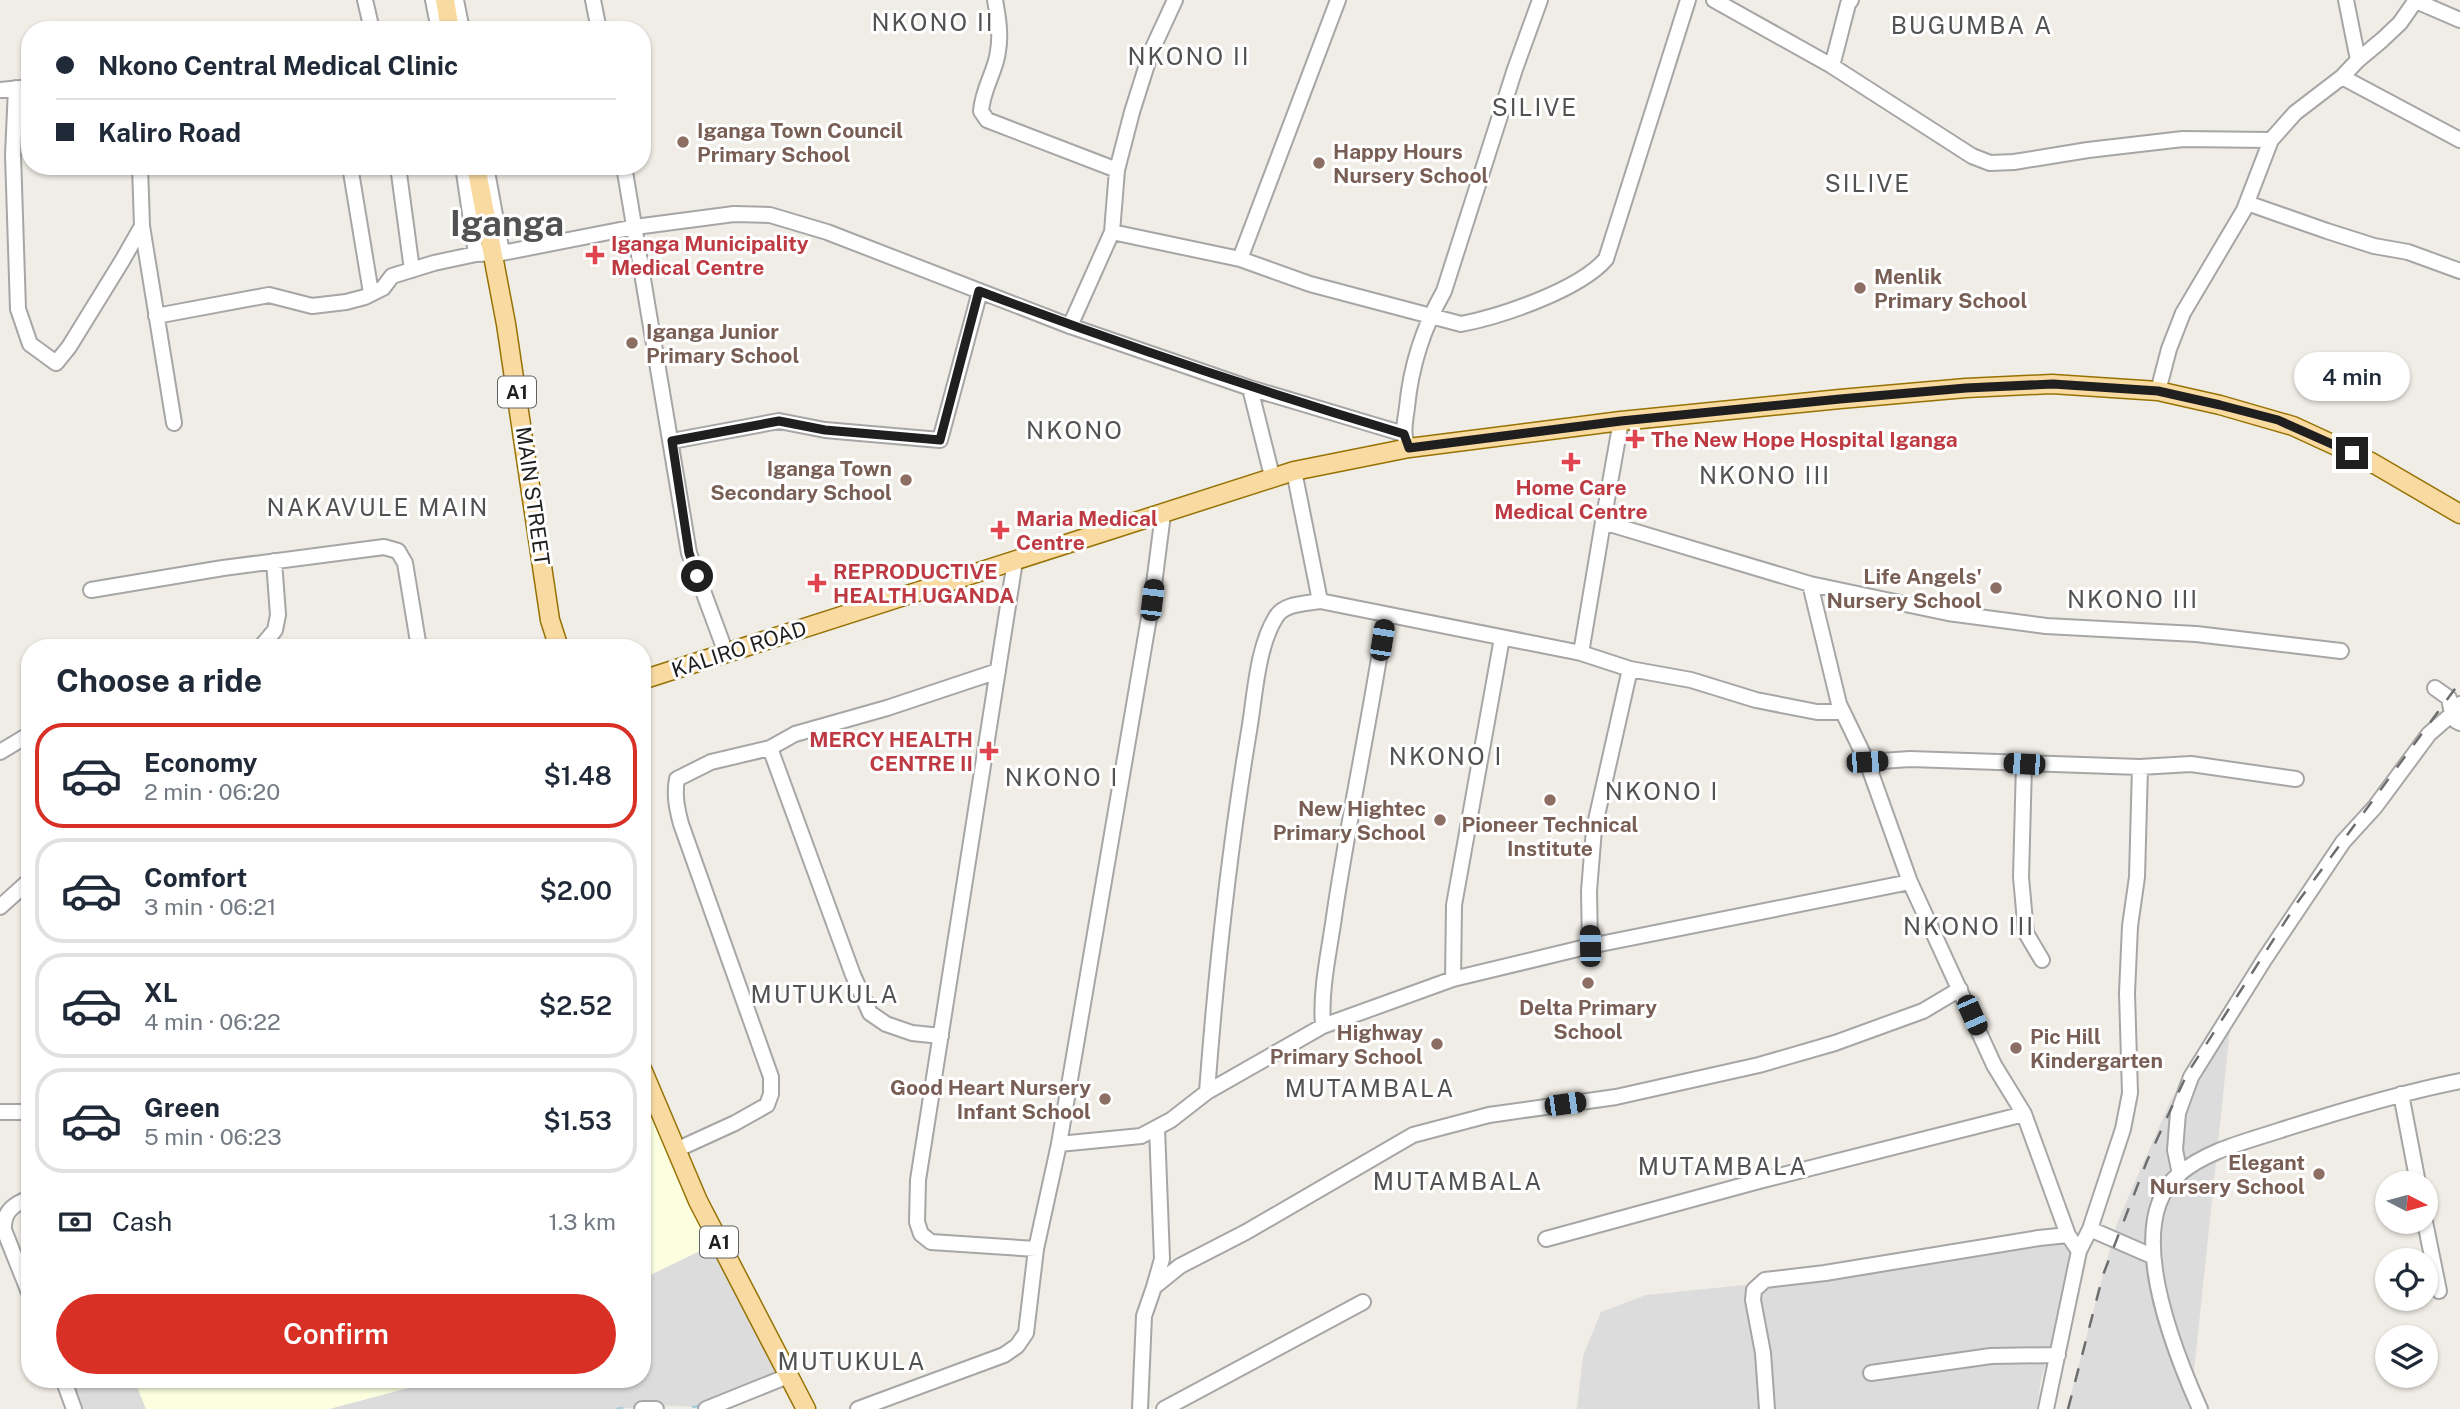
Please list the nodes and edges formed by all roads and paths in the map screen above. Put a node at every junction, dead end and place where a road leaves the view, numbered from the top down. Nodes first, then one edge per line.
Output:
1 (365, 0) edge
2 (433, 0) edge
3 (445, 0) edge
4 (456, 0) edge
5 (593, 0) edge
6 (995, 0) edge
7 (1175, 0) edge
8 (1338, 0) edge
9 (1540, 0) edge
10 (1688, 0) edge
11 (1714, 0) edge
12 (1851, 0) edge
13 (2346, 0) edge
14 (2416, 1) edge
15 (2460, 20) edge
16 (370, 21) edge
17 (437, 21) edge
18 (448, 21) edge
19 (460, 21) edge
20 (597, 21) edge
21 (2358, 60) junction
22 (1832, 66) junction
23 (2342, 78) junction
24 (21, 88) edge
25 (0, 90) edge
26 (21, 101) edge
27 (2271, 140) junction
28 (2460, 140) edge
29 (1117, 170) junction
30 (140, 175) edge
31 (351, 175) edge
32 (399, 175) edge
33 (466, 175) edge
34 (477, 175) edge
35 (486, 175) edge
36 (626, 175) edge
37 (2247, 203) junction
38 (142, 226) junction
39 (635, 227) junction
40 (1112, 232) junction
41 (490, 253) junction
42 (1240, 259) junction
43 (412, 270) junction
44 (2460, 271) edge
45 (979, 291) junction
46 (371, 293) junction
47 (156, 316) junction
48 (1429, 317) junction
49 (1070, 326) junction
50 (1250, 388) junction
51 (2158, 391) junction
52 (1621, 421) junction
53 (174, 423) dead end
54 (672, 441) junction
55 (1406, 441) junction
56 (1294, 471) junction
57 (1272, 476) junction
58 (1163, 514) junction
59 (2460, 514) edge
60 (1603, 522) junction
61 (1015, 561) junction
62 (274, 562) junction
63 (1810, 584) junction
64 (91, 590) dead end
65 (1320, 601) junction
66 (1386, 615) junction
67 (550, 620) junction
68 (1502, 638) junction
69 (268, 639) edge
70 (418, 639) edge
71 (549, 639) edge
72 (556, 639) edge
73 (2340, 651) dead end
74 (726, 653) junction
75 (1581, 653) junction
76 (1630, 669) junction
77 (998, 671) junction
78 (651, 677) edge
79 (2435, 688) dead end
80 (1843, 712) junction
81 (2457, 714) edge
82 (21, 739) edge
83 (770, 748) junction
84 (0, 752) edge
85 (1867, 762) junction
86 (2024, 764) junction
87 (2140, 767) junction
88 (2296, 779) dead end
89 (1910, 883) junction
90 (21, 888) edge
91 (0, 907) edge
92 (1590, 946) junction
93 (2042, 960) dead end
94 (1453, 979) junction
95 (1960, 989) junction
96 (1323, 1026) junction
97 (941, 1036) junction
98 (2460, 1081) edge
99 (651, 1090) edge
100 (1207, 1092) junction
101 (2400, 1094) junction
102 (0, 1112) edge
103 (21, 1112) edge
104 (2024, 1114) junction
105 (1157, 1128) junction
106 (1059, 1144) junction
107 (676, 1150) junction
108 (2416, 1171) edge
109 (2180, 1174) junction
110 (21, 1202) edge
111 (2090, 1229) junction
112 (2428, 1234) edge
113 (2068, 1235) junction
114 (1546, 1239) dead end
115 (1036, 1249) junction
116 (2078, 1251) junction
117 (2152, 1256) junction
118 (21, 1272) edge
119 (1154, 1287) junction
120 (2439, 1291) dead end
121 (1363, 1302) dead end
122 (2058, 1355) junction
123 (1871, 1373) dead end
124 (788, 1376) junction
125 (67, 1388) edge
126 (1141, 1390) junction
127 (75, 1409) edge
128 (642, 1409) edge
129 (656, 1409) edge
130 (706, 1409) edge
131 (806, 1409) edge
132 (858, 1409) edge
133 (1140, 1409) edge
134 (1164, 1409) edge
135 (1767, 1409) edge
136 (2046, 1409) edge
137 (2200, 1409) edge

1 - 16 street
2 - 17 street
3 - 18 main road
4 - 19 street
5 - 20 street
6 - 29 street
7 - 29 street
8 - 42 street
9 - 48 street
10 - 48 street
11 - 22 street
12 - 22 street
13 - 21 street
14 - 15 street
14 - 21 street
21 - 23 street
22 - 27 street
23 - 27 street
23 - 28 street
24 - 25 street
26 - 38 street
27 - 37 street
29 - 40 street
30 - 38 street
31 - 46 street
32 - 43 street
33 - 41 street, MAIN STREET
34 - 41 main road, MAIN STREET / A1
35 - 41 street, MAIN STREET
36 - 39 street
37 - 44 street
37 - 51 street
38 - 47 street
39 - 41 street
39 - 45 street
39 - 54 street
40 - 42 street
40 - 49 street
41 - 43 street
41 - 67 main road, MAIN STREET / A1
42 - 48 street
43 - 46 street
45 - 49 street
45 - 54 street
46 - 47 street
47 - 53 street
48 - 55 street
49 - 50 street
50 - 55 street
50 - 57 street
51 - 52 main road, KALIRO ROAD
51 - 59 main road, KALIRO ROAD
52 - 55 main road, KALIRO ROAD
52 - 60 street
54 - 74 street
55 - 56 main road, KALIRO ROAD
56 - 57 main road, KALIRO ROAD
56 - 65 street
57 - 58 main road, KALIRO ROAD
58 - 61 main road, KALIRO ROAD
58 - 106 street
60 - 63 street
60 - 75 street
61 - 74 main road, KALIRO ROAD
61 - 77 street
62 - 64 street
62 - 69 street
62 - 70 street
63 - 73 street
63 - 80 street
65 - 66 street
65 - 100 street
66 - 68 street
66 - 96 street
67 - 71 main road, A1
67 - 72 main road, A1
68 - 75 street
68 - 94 street
74 - 78 main road, KALIRO ROAD
75 - 76 street
76 - 80 street
76 - 92 street
77 - 83 street
77 - 97 street
79 - 81 street
80 - 85 street
81 - 109 street
82 - 84 street
83 - 97 street
83 - 107 street
85 - 86 street
85 - 89 street
86 - 87 street
86 - 93 street
87 - 88 street
87 - 111 street
89 - 92 street
89 - 95 street
90 - 91 street
92 - 94 street
94 - 96 street
95 - 104 street
95 - 119 street
96 - 100 street
97 - 115 street
98 - 101 street
99 - 107 main road, A1
100 - 105 street
101 - 108 street
101 - 109 street
102 - 103 street
104 - 113 street
104 - 114 street
105 - 106 street
105 - 119 street
106 - 115 street
107 - 124 main road, A1
109 - 117 street
110 - 118 street
111 - 116 street
111 - 117 street
112 - 120 street
113 - 116 street
113 - 135 street
115 - 132 street
116 - 122 street
117 - 137 street
119 - 126 street
121 - 134 street
122 - 123 street
122 - 136 street
124 - 130 street
124 - 131 main road, A1
125 - 127 street
126 - 133 street
126 - 134 street
128 - 129 street

